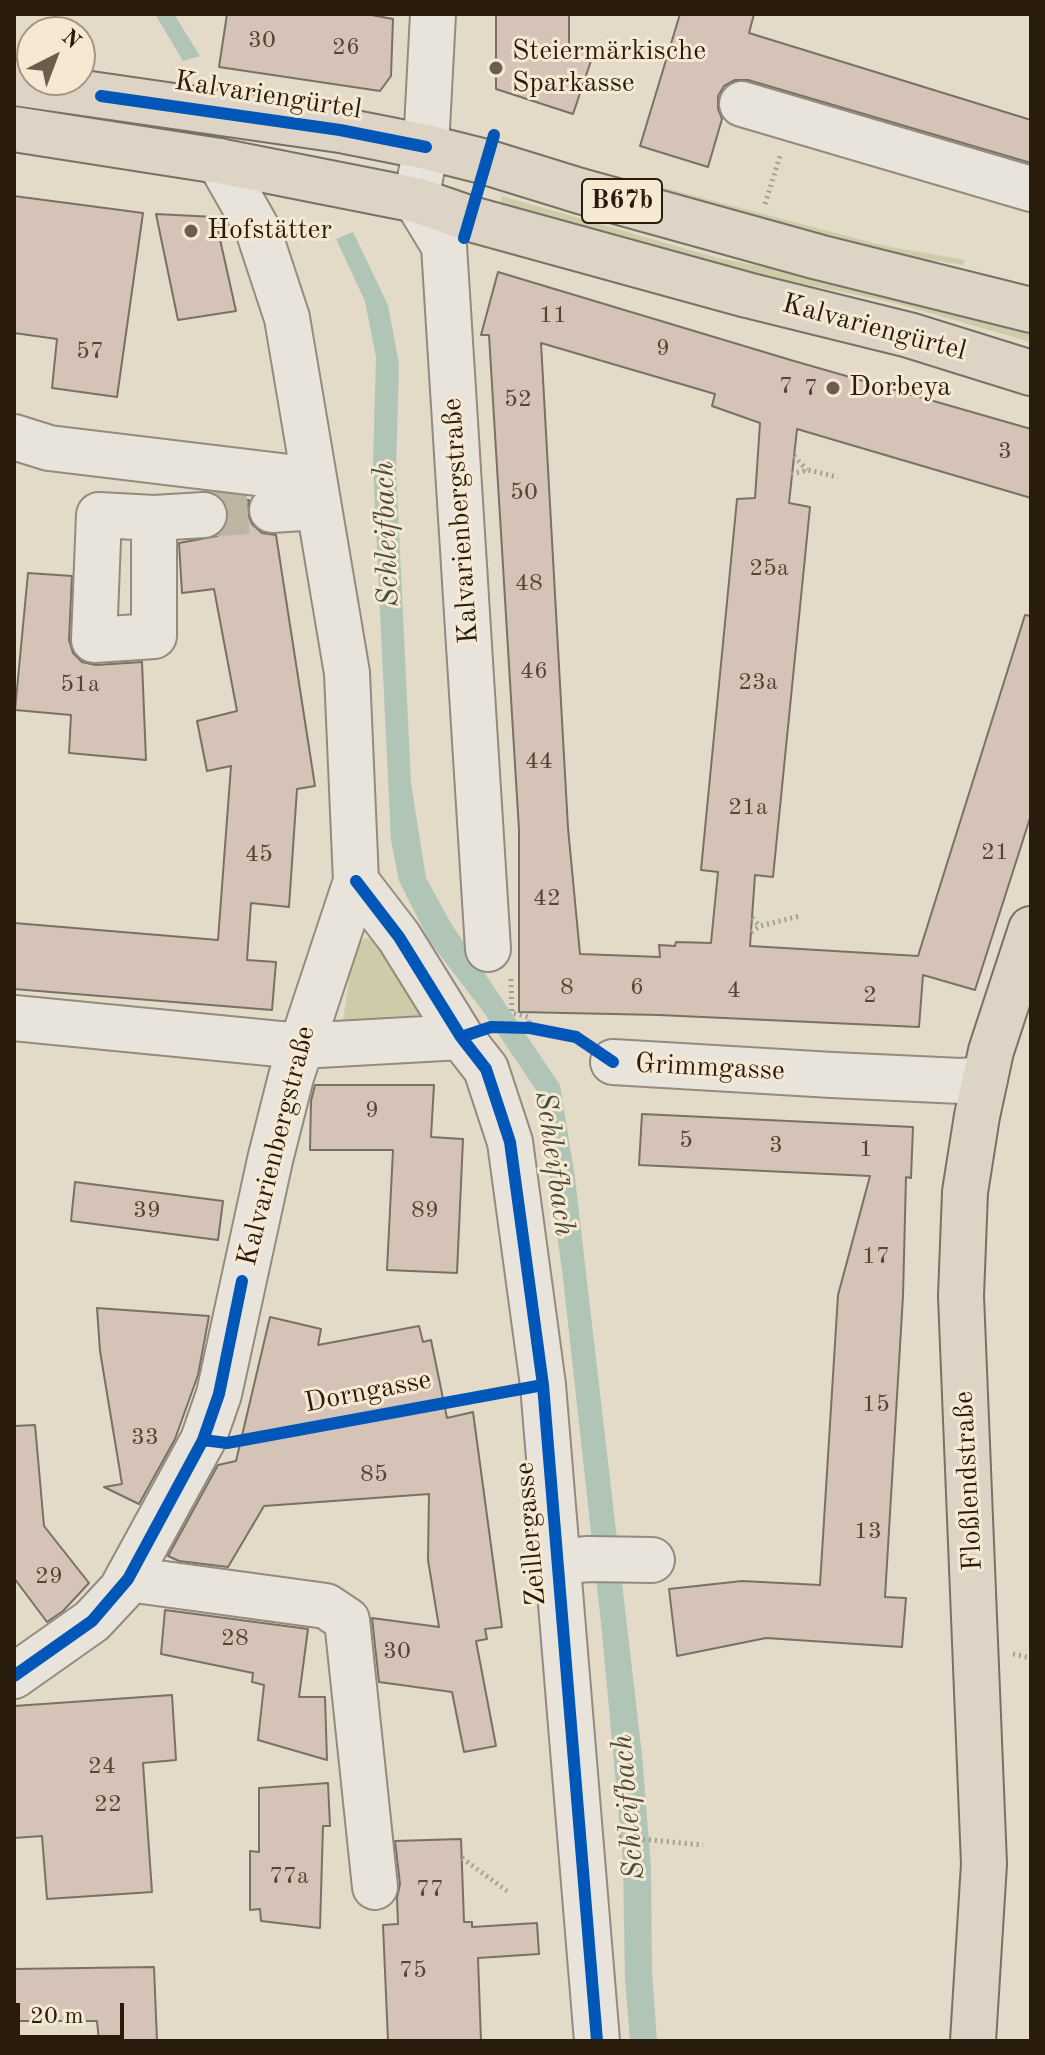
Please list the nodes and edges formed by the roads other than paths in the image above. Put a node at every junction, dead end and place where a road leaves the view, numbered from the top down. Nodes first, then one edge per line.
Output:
1 (433, 14) edge
2 (14, 83) edge
3 (742, 104) dead end
4 (14, 129) edge
5 (426, 147) junction
6 (219, 161) junction
7 (1031, 189) edge
8 (416, 200) junction
9 (1031, 310) edge
10 (1031, 373) edge
11 (14, 437) edge
12 (316, 493) junction
13 (272, 510) tunnel mouth
14 (204, 515) tunnel mouth
15 (154, 518) dead end
16 (356, 881) junction
17 (1031, 929) edge
18 (488, 949) road end
19 (14, 1018) edge
20 (476, 1032) junction
21 (300, 1046) junction
22 (613, 1062) dead end
23 (985, 1079) junction
24 (128, 1579) junction
25 (14, 1676) edge
26 (375, 1887) dead end
27 (597, 2041) edge
28 (973, 2041) edge

1 - 5 street
2 - 5 main road, Kalvariengürtel / B67b
3 - 7 street
4 - 6 main road, Kalvariengürtel / B67b
5 - 8 street
5 - 9 main road, Kalvariengürtel / B67b
6 - 8 main road, Kalvariengürtel / B67b
6 - 12 street, Kalvarienbergstraße
8 - 10 main road, Kalvariengürtel / B67b
8 - 18 street, Kalvarienbergstraße
11 - 12 street
12 - 13 street
12 - 16 street, Kalvarienbergstraße
14 - 15 street
16 - 20 street
16 - 21 street, Kalvarienbergstraße
17 - 23 main road, Floßlendstraße
19 - 21 street
20 - 21 street
20 - 27 street, Zeillergasse
21 - 24 street, Kalvarienbergstraße
22 - 23 street, Grimmgasse
23 - 28 main road, Floßlendstraße
24 - 25 street, Kalvarienbergstraße
24 - 26 street

